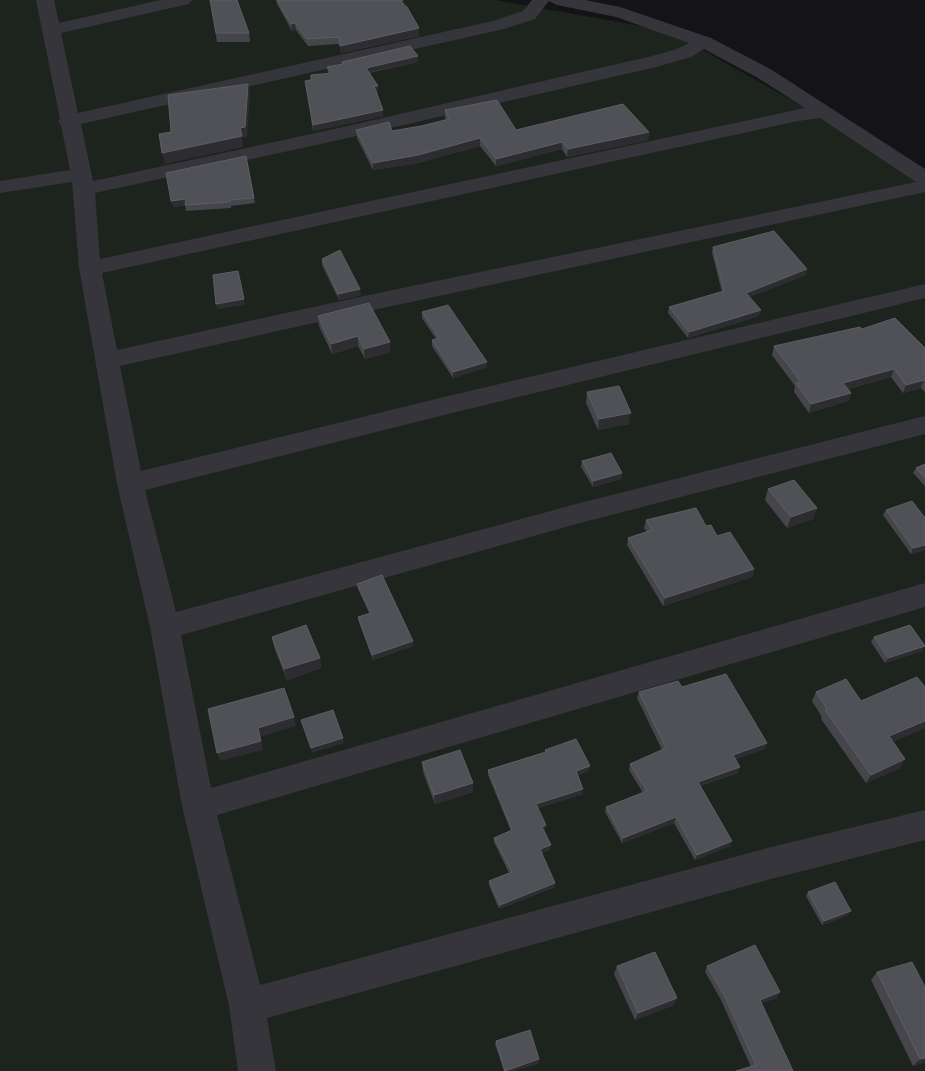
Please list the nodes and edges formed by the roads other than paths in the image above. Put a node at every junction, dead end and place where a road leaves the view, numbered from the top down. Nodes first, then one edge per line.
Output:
1 (45, 0) edge
2 (184, 0) edge
3 (541, 0) edge
4 (557, 0) edge
5 (51, 30) junction
6 (704, 42) junction
7 (821, 112) junction
8 (68, 120) junction
9 (925, 178) edge
10 (82, 181) junction
11 (925, 186) edge
12 (0, 188) edge
13 (90, 268) junction
14 (925, 291) edge
15 (106, 361) junction
16 (925, 425) edge
17 (130, 484) junction
18 (925, 595) edge
19 (165, 627) junction
20 (198, 806) junction
21 (925, 825) edge
22 (247, 1006) junction
23 (257, 1071) edge

1 - 5 lane
2 - 5 lane
3 - 8 lane
4 - 6 lane
5 - 8 lane
6 - 7 lane
6 - 10 lane
7 - 9 lane
7 - 13 lane
8 - 10 lane
10 - 12 lane
10 - 13 lane
11 - 15 lane
13 - 15 lane
14 - 17 lane
15 - 17 lane
16 - 19 lane
17 - 19 lane
18 - 20 lane
19 - 20 lane
20 - 22 lane
21 - 22 lane
22 - 23 lane

